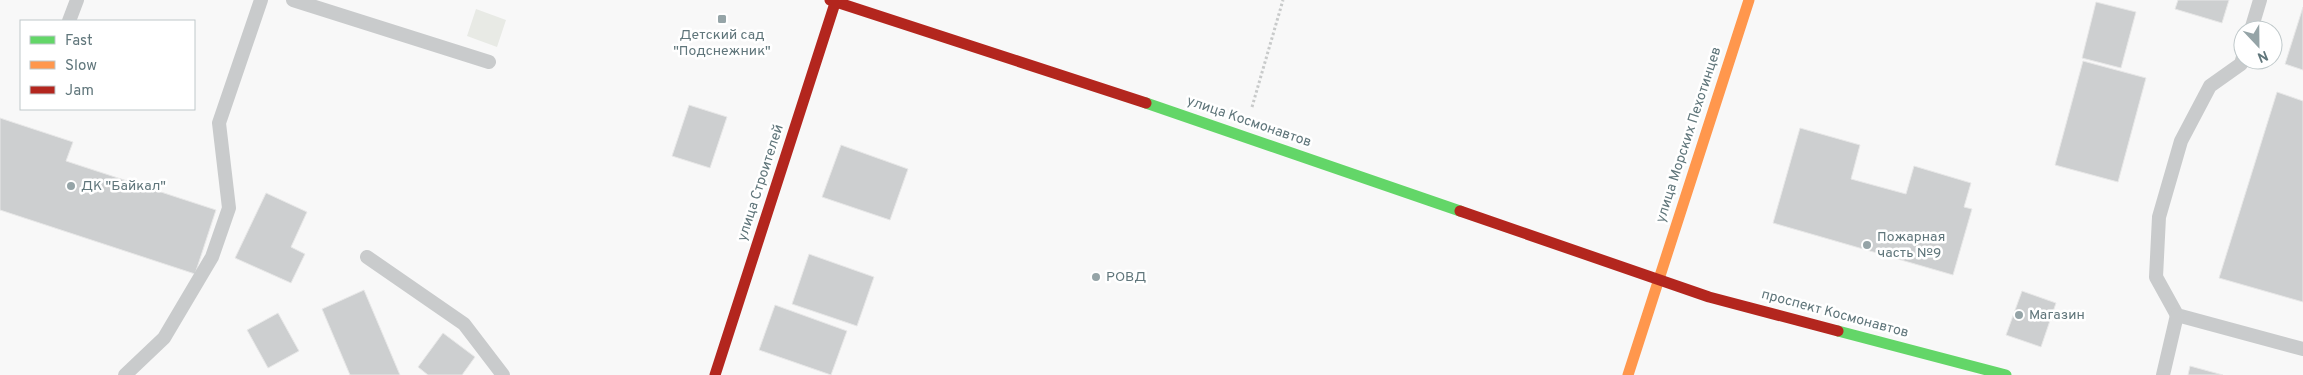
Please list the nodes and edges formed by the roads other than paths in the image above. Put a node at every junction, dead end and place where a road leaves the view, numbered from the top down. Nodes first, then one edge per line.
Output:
1 (77, 0) edge
2 (261, 0) edge
3 (293, 0) edge
4 (1749, 0) edge
5 (2260, 0) edge
6 (834, 1) edge
7 (69, 20) edge
8 (2254, 20) edge
9 (489, 62) dead end
10 (2233, 70) edge
11 (367, 257) dead end
12 (1656, 280) junction
13 (2176, 315) junction
14 (2303, 349) edge
15 (125, 375) edge
16 (502, 375) edge
17 (714, 375) edge
18 (1628, 375) edge
19 (2006, 375) edge
20 (2163, 375) edge

1 - 7 lane
2 - 15 lane
3 - 9 lane
4 - 12 street, улица Морских Пехотинцев
5 - 8 lane
6 - 12 street, улица Космонавтов
6 - 17 street, улица Строителей
10 - 13 lane
11 - 16 lane
12 - 18 street, улица Морских Пехотинцев
12 - 19 street, проспект Космонавтов
13 - 14 lane
13 - 20 lane

